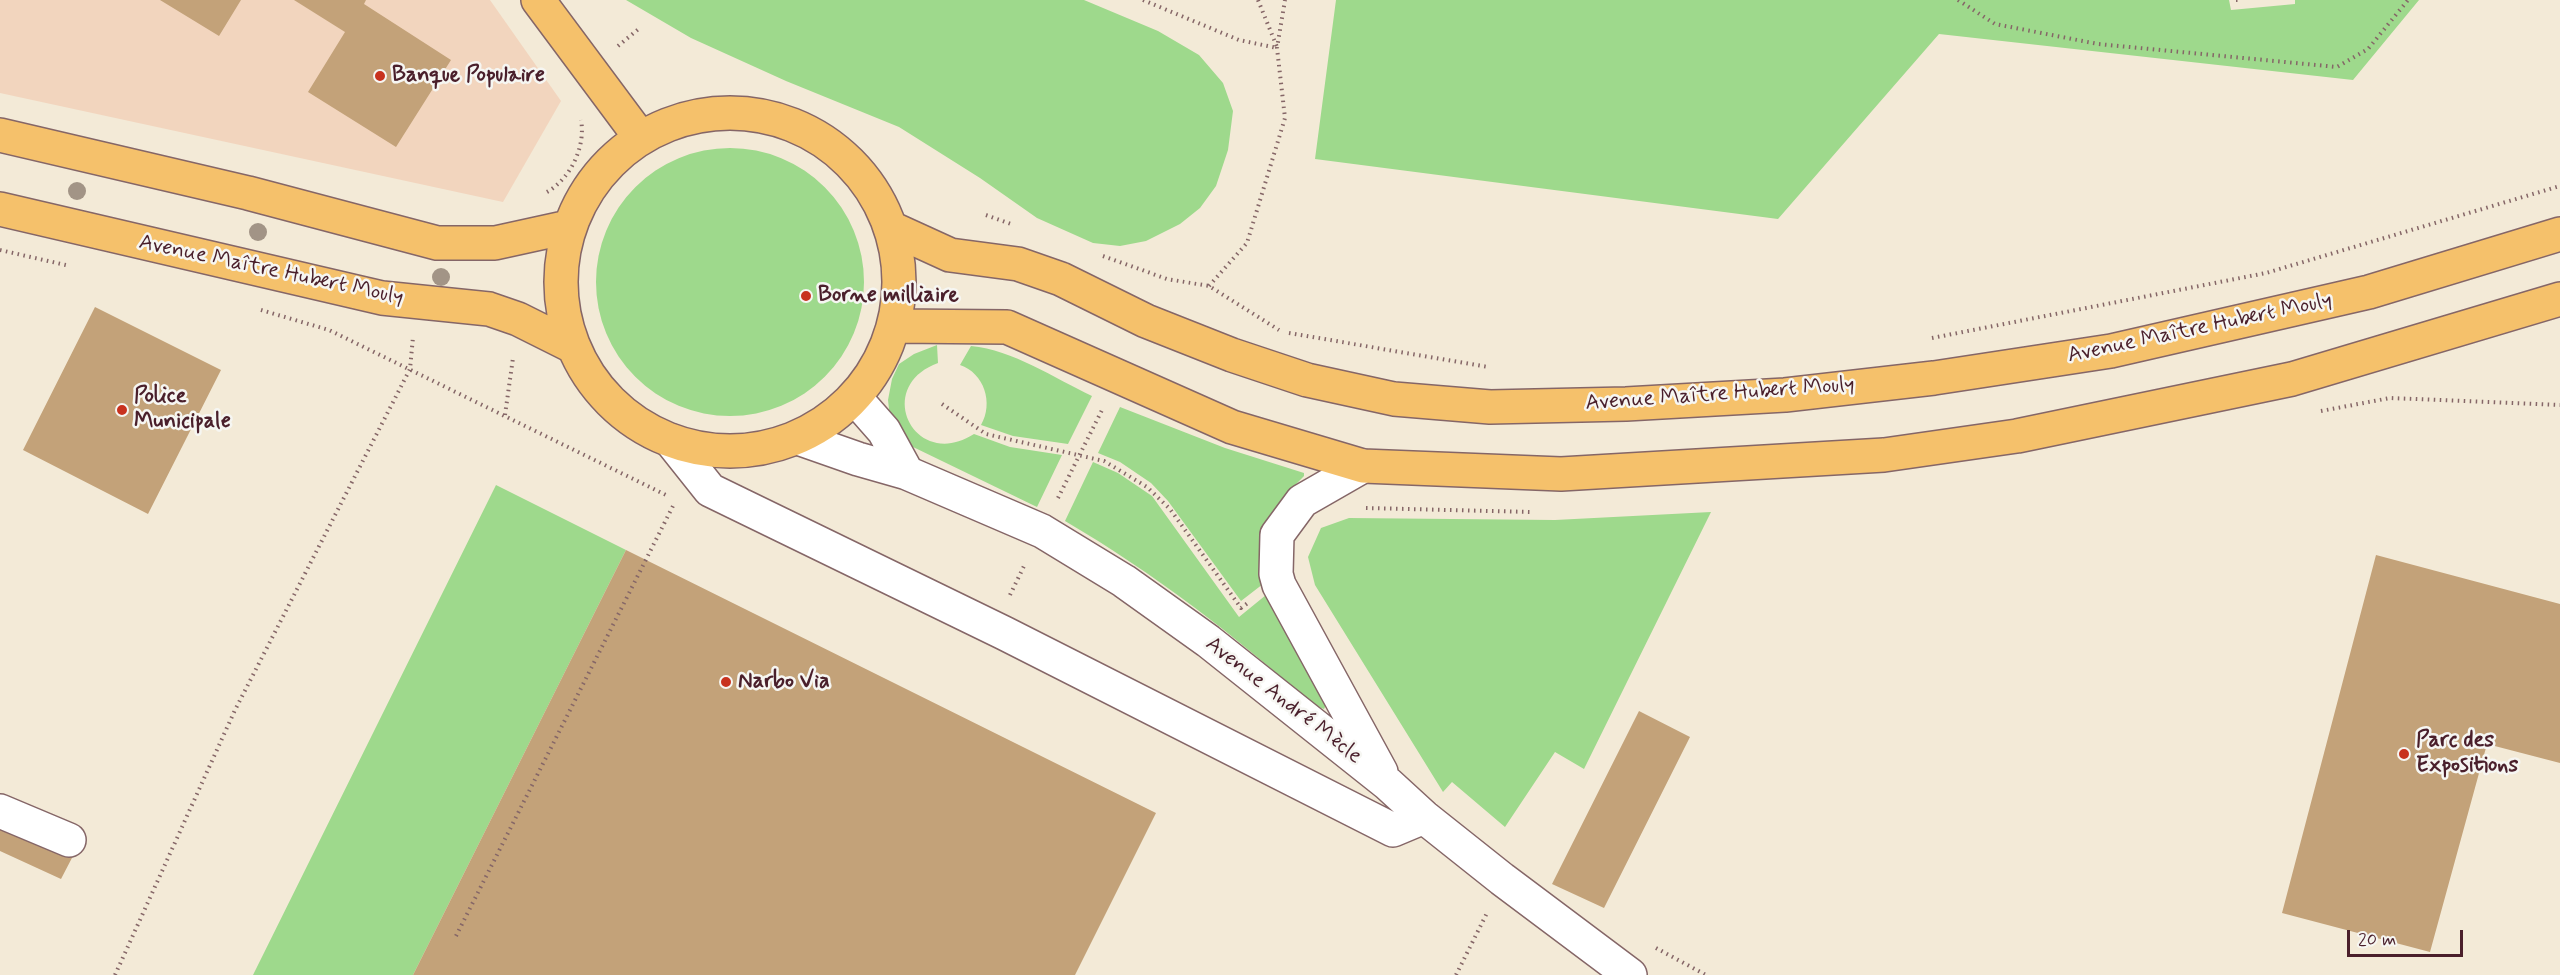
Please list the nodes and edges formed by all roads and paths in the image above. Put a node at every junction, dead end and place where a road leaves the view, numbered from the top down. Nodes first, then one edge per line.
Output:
1 (538, 0) edge
2 (1143, 0) edge
3 (1257, 0) edge
4 (1285, 0) edge
5 (1958, 0) edge
6 (2236, 0) edge
7 (2242, 0) edge
8 (2408, 0) edge
9 (1277, 48) junction
10 (0, 135) edge
11 (640, 137) junction
12 (2560, 186) edge
13 (0, 209) edge
14 (986, 215) dead end
15 (568, 227) junction
16 (1020, 227) dead end
17 (893, 229) junction
18 (2560, 234) edge
19 (1099, 255) dead end
20 (1167, 279) junction
21 (1209, 286) junction
22 (2560, 299) edge
23 (417, 303) junction
24 (1146, 321) junction
25 (895, 326) junction
26 (1932, 339) dead end
27 (572, 346) junction
28 (1497, 369) dead end
29 (1119, 376) junction
30 (855, 398) junction
31 (798, 438) junction
32 (671, 441) junction
33 (1363, 466) junction
34 (907, 473) junction
35 (675, 500) dead end
36 (1042, 531) junction
37 (993, 630) junction
38 (1388, 784) junction
39 (0, 811) edge
40 (1424, 817) junction
41 (69, 840) dead end
42 (1502, 879) junction
43 (456, 936) dead end
44 (115, 975) edge
45 (1456, 975) edge
46 (1630, 975) edge

1 - 11 main road
2 - 9 path
3 - 9 path
4 - 9 path
5 - 8 path
6 - 7 path
9 - 21 path
10 - 15 main road
11 - 15 main road
11 - 17 main road
12 - 26 path
13 - 23 main road, Avenue Maître Hubert Mouly
14 - 16 path
15 - 27 main road
17 - 24 main road, Avenue Maître Hubert Mouly
17 - 25 main road
18 - 24 main road, Avenue Maître Hubert Mouly
19 - 20 path
20 - 21 path
20 - 24 path
21 - 28 path
22 - 33 main road
23 - 27 main road, Avenue Maître Hubert Mouly
23 - 44 path
25 - 29 main road
25 - 30 main road
27 - 32 main road
29 - 33 main road
29 - 36 path
30 - 31 main road
30 - 34 street
31 - 32 main road
31 - 34 street, Avenue André Mècle
32 - 37 street
33 - 38 street
34 - 36 street, Avenue André Mècle
35 - 43 path
36 - 37 path
36 - 38 street, Avenue André Mècle
37 - 40 street
38 - 40 street, Avenue André Mècle
39 - 41 street
40 - 42 street, Avenue André Mècle
42 - 45 path
42 - 46 street, Avenue André Mècle

